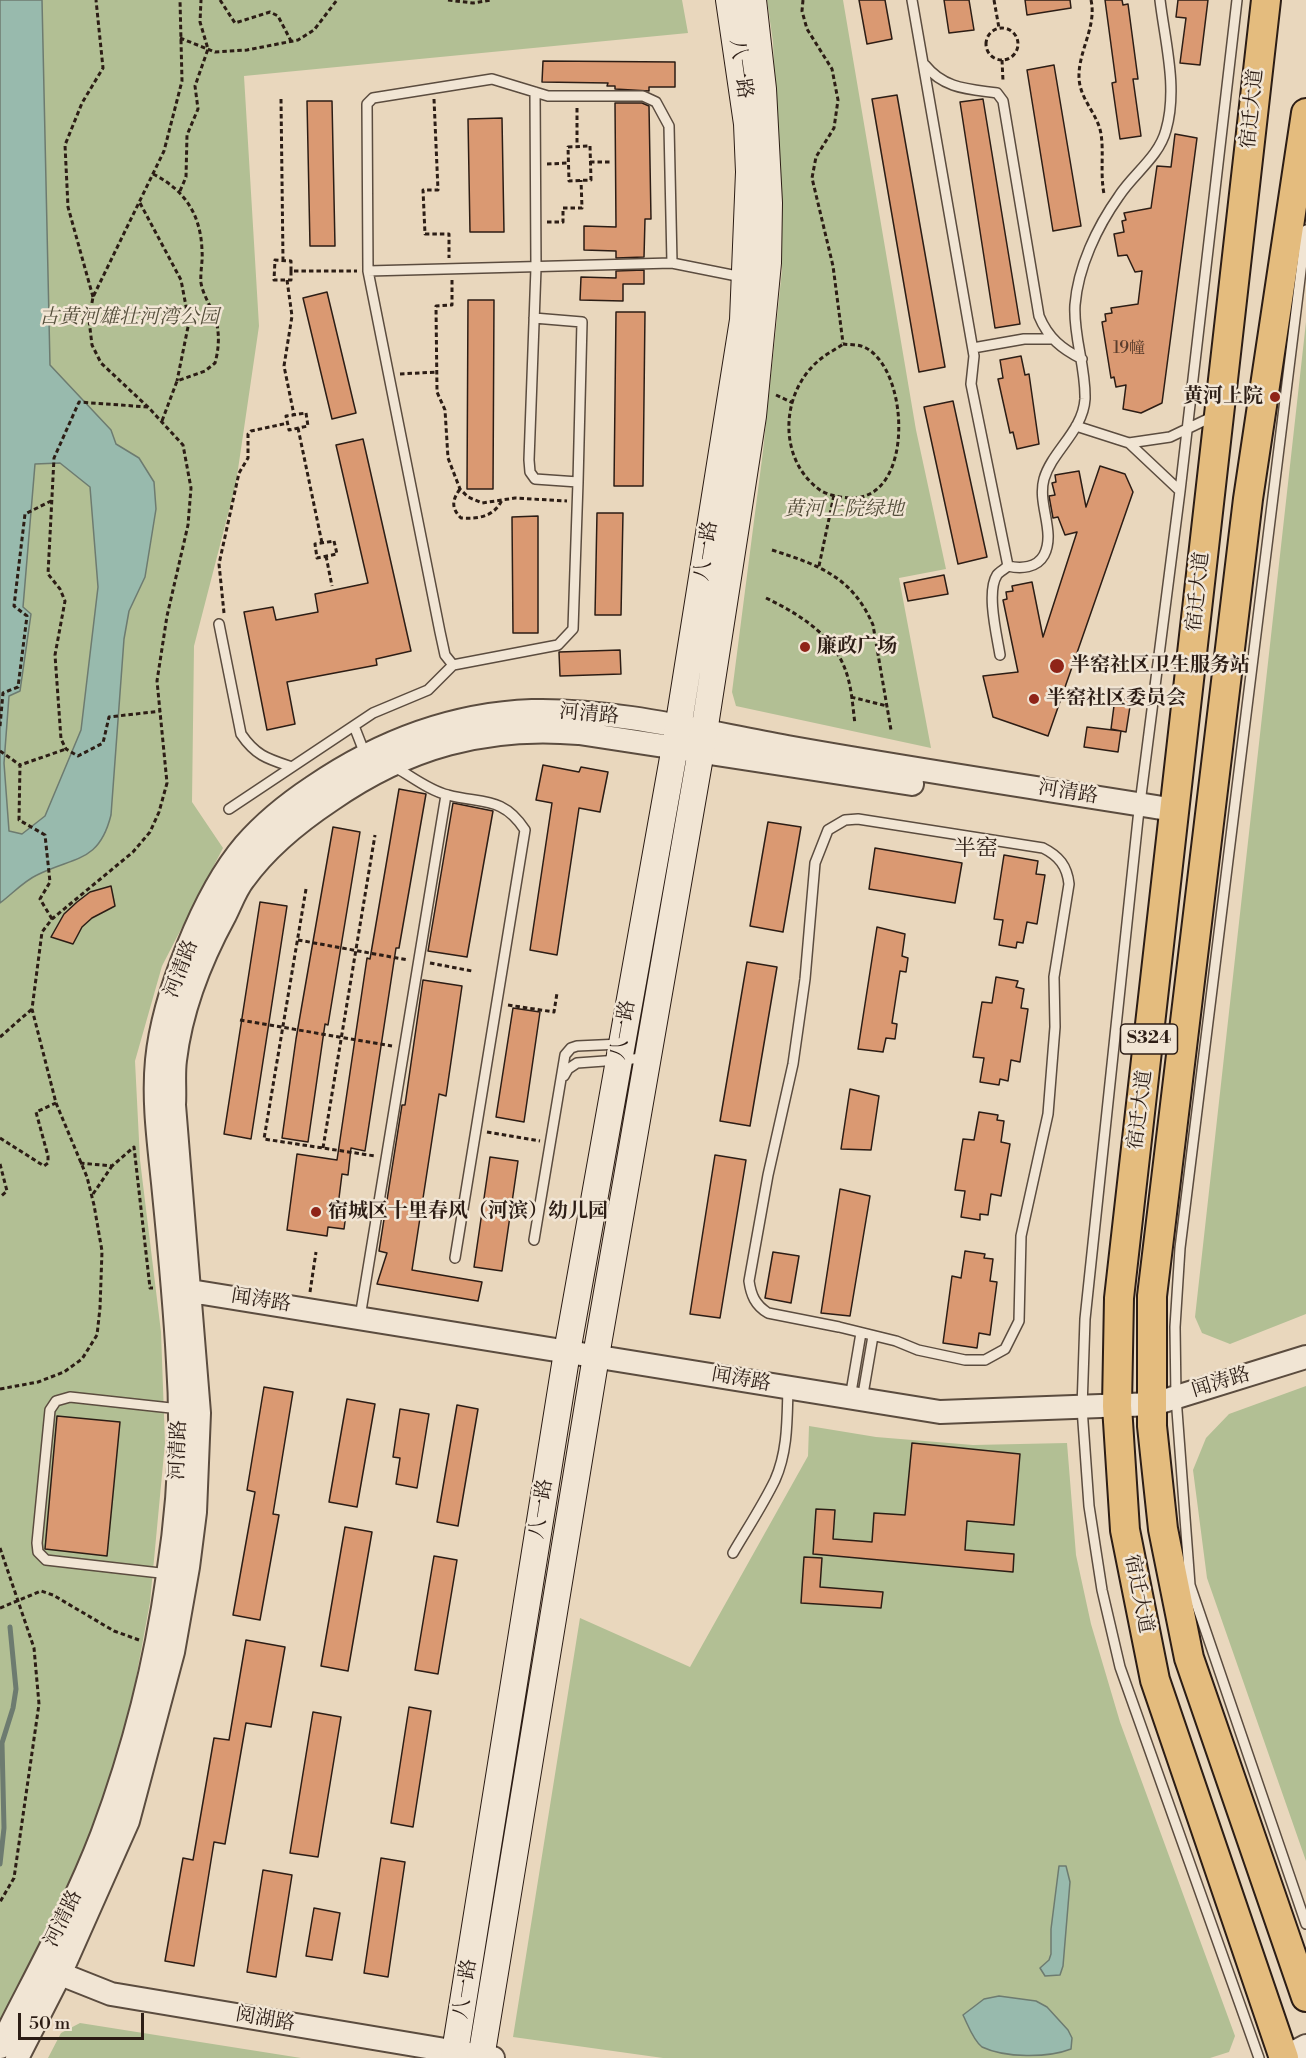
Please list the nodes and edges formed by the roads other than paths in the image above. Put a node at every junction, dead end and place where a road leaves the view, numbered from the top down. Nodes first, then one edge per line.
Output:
1 (729, 0) edge
2 (753, 0) edge
3 (912, 0) edge
4 (1160, 0) edge
5 (1237, 0) edge
6 (1266, 0) edge
7 (923, 63) junction
8 (535, 92) junction
9 (1306, 114) edge
10 (1306, 230) edge
11 (672, 263) junction
12 (536, 268) junction
13 (368, 271) junction
14 (746, 277) junction
15 (534, 318) junction
16 (1052, 339) junction
17 (973, 348) junction
18 (1082, 359) junction
19 (1219, 414) junction
20 (1076, 426) junction
21 (1187, 430) junction
22 (1129, 443) junction
23 (578, 482) junction
24 (1180, 491) junction
25 (1008, 566) junction
26 (219, 624) road end
27 (1000, 655) dead end
28 (453, 665) junction
29 (354, 726) junction
30 (676, 737) junction
31 (703, 742) junction
32 (365, 754) junction
33 (390, 764) junction
34 (292, 767) junction
35 (446, 795) junction
36 (229, 809) dead end
37 (1139, 812) junction
38 (1174, 817) junction
39 (621, 1052) junction
40 (648, 1058) junction
41 (562, 1080) junction
42 (534, 1240) dead end
43 (455, 1258) dead end
44 (182, 1290) junction
45 (360, 1317) junction
46 (861, 1333) junction
47 (873, 1336) junction
48 (567, 1352) junction
49 (596, 1356) junction
50 (1306, 1357) edge
51 (788, 1388) junction
52 (856, 1399) junction
53 (1165, 1401) junction
54 (1117, 1406) junction
55 (180, 1408) junction
56 (1083, 1408) junction
57 (733, 1553) dead end
58 (169, 1574) junction
59 (1306, 1924) edge
60 (50, 1970) junction
61 (1306, 1997) edge
62 (1306, 2046) edge
63 (0, 2047) edge
64 (454, 2055) edge
65 (485, 2057) edge
66 (17, 2058) edge
67 (1259, 2058) edge
68 (1284, 2058) edge

1 - 14 main road, 八一路
2 - 31 main road, 八一路
3 - 7 lane
4 - 18 lane
5 - 21 lane
6 - 19 main road, 宿迁大道 / S324
7 - 16 lane
7 - 17 lane
8 - 11 lane
8 - 12 lane
8 - 13 lane
9 - 53 main road, 宿迁大道 / S324
10 - 53 lane
11 - 12 lane
11 - 14 lane
12 - 13 lane
12 - 15 lane
13 - 28 lane
14 - 30 main road, 八一路
15 - 23 lane
15 - 23 lane
16 - 17 lane
16 - 18 lane
17 - 25 lane
18 - 20 lane
19 - 21 lane
19 - 38 main road, 宿迁大道 / S324
20 - 22 lane
20 - 25 lane
21 - 22 lane
21 - 24 lane
22 - 24 lane
23 - 28 lane
24 - 37 lane
25 - 27 lane
26 - 34 lane
28 - 29 lane
29 - 32 lane
29 - 34 lane
30 - 31 street, 河清路
30 - 32 street, 河清路
30 - 33 street, 河清路
30 - 39 main road, 八一路
31 - 37 street, 河清路
31 - 40 main road, 八一路
32 - 44 street, 河清路
33 - 35 lane
33 - 44 street, 河清路
34 - 36 lane
35 - 43 lane
35 - 45 lane
37 - 38 street, 河清路
37 - 56 lane
38 - 54 main road, 宿迁大道 / S324
39 - 40 lane
39 - 40 lane
39 - 41 lane
39 - 41 lane
39 - 48 main road, 八一路
40 - 49 main road, 八一路
41 - 42 lane
44 - 45 street, 闻涛路
44 - 55 street, 河清路
44 - 60 street, 河清路
45 - 48 street, 闻涛路
46 - 47 lane
46 - 47 lane
46 - 52 lane
47 - 52 lane
48 - 49 street, 闻涛路
48 - 64 main road, 八一路
49 - 51 street, 闻涛路
49 - 65 main road, 八一路
50 - 53 street, 闻涛路
51 - 52 street, 闻涛路
51 - 57 lane
52 - 56 street, 闻涛路
53 - 54 street, 闻涛路
53 - 59 lane
53 - 61 main road, 宿迁大道 / S324
54 - 56 street, 闻涛路
54 - 68 main road, 宿迁大道 / S324
55 - 58 street, 河清路
55 - 58 lane
56 - 67 lane
58 - 60 street, 河清路
60 - 63 street, 河清路
60 - 64 street, 阅湖路
60 - 66 street, 河清路
62 - 68 street
64 - 65 street, 阅湖路

